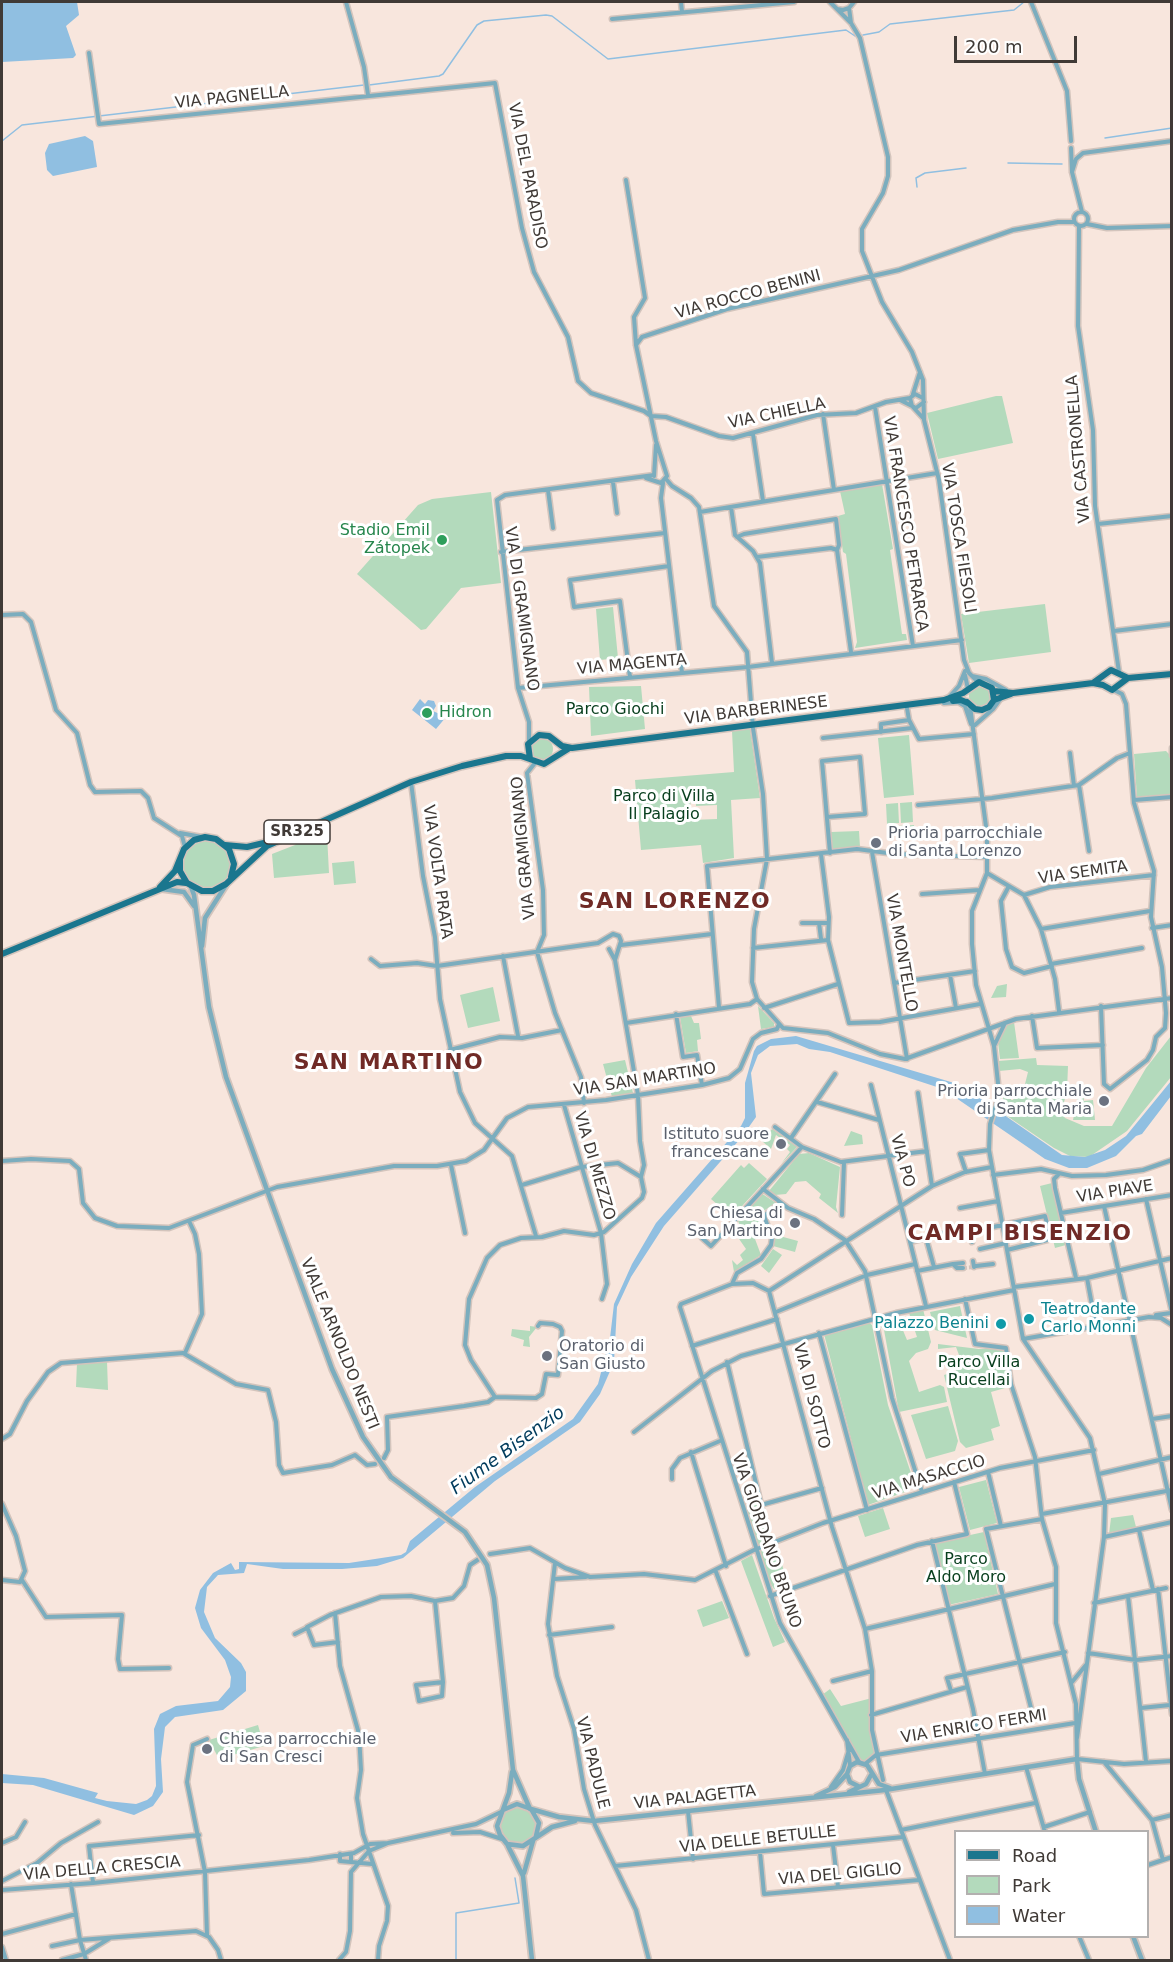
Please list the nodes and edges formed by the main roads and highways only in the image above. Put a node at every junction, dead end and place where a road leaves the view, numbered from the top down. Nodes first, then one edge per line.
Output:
1 (1172, 674) edge
2 (1118, 676) junction
3 (1102, 681) junction
4 (968, 689) junction
5 (994, 691) junction
6 (1013, 693) junction
7 (994, 700) junction
8 (944, 701) junction
9 (969, 705) junction
10 (872, 711) junction
11 (554, 741) junction
12 (528, 744) junction
13 (572, 748) junction
14 (506, 756) junction
15 (554, 756) junction
16 (532, 761) junction
17 (372, 799) junction
18 (225, 844) junction
19 (180, 860) junction
20 (229, 881) junction
21 (189, 885) junction
22 (155, 891) junction
23 (2, 954) edge

1 - 2 main road
2 - 3 main road
2 - 3 main road
3 - 6 main road
4 - 5 main road, VIA BARBERINESE
4 - 8 main road, VIA BARBERINESE
4 - 9 main road
5 - 6 main road
5 - 7 main road
6 - 7 main road
7 - 9 main road, VIA BARBERINESE
8 - 9 main road, VIA BARBERINESE
8 - 10 main road, VIA BARBERINESE
8 - 10 main road, VIA BARBERINESE
10 - 13 main road, VIA BARBERINESE
11 - 12 main road, VIA BARBERINESE
11 - 13 main road, VIA BARBERINESE
11 - 15 main road
12 - 14 main road, VIA BARBERINESE / SR325
12 - 16 main road
13 - 15 main road, VIA BARBERINESE
14 - 16 main road, VIA BARBERINESE / SR325
14 - 17 main road, VIA BARBERINESE / SR325
15 - 16 main road, VIA BARBERINESE
17 - 18 main road, VIA BARBERINESE / SR325
17 - 20 main road, VIA BARBERINESE / SR325
18 - 19 main road, VIA BARBERINESE / SR325
18 - 20 main road
19 - 21 main road
19 - 22 main road
20 - 21 main road
21 - 22 main road
22 - 23 main road

